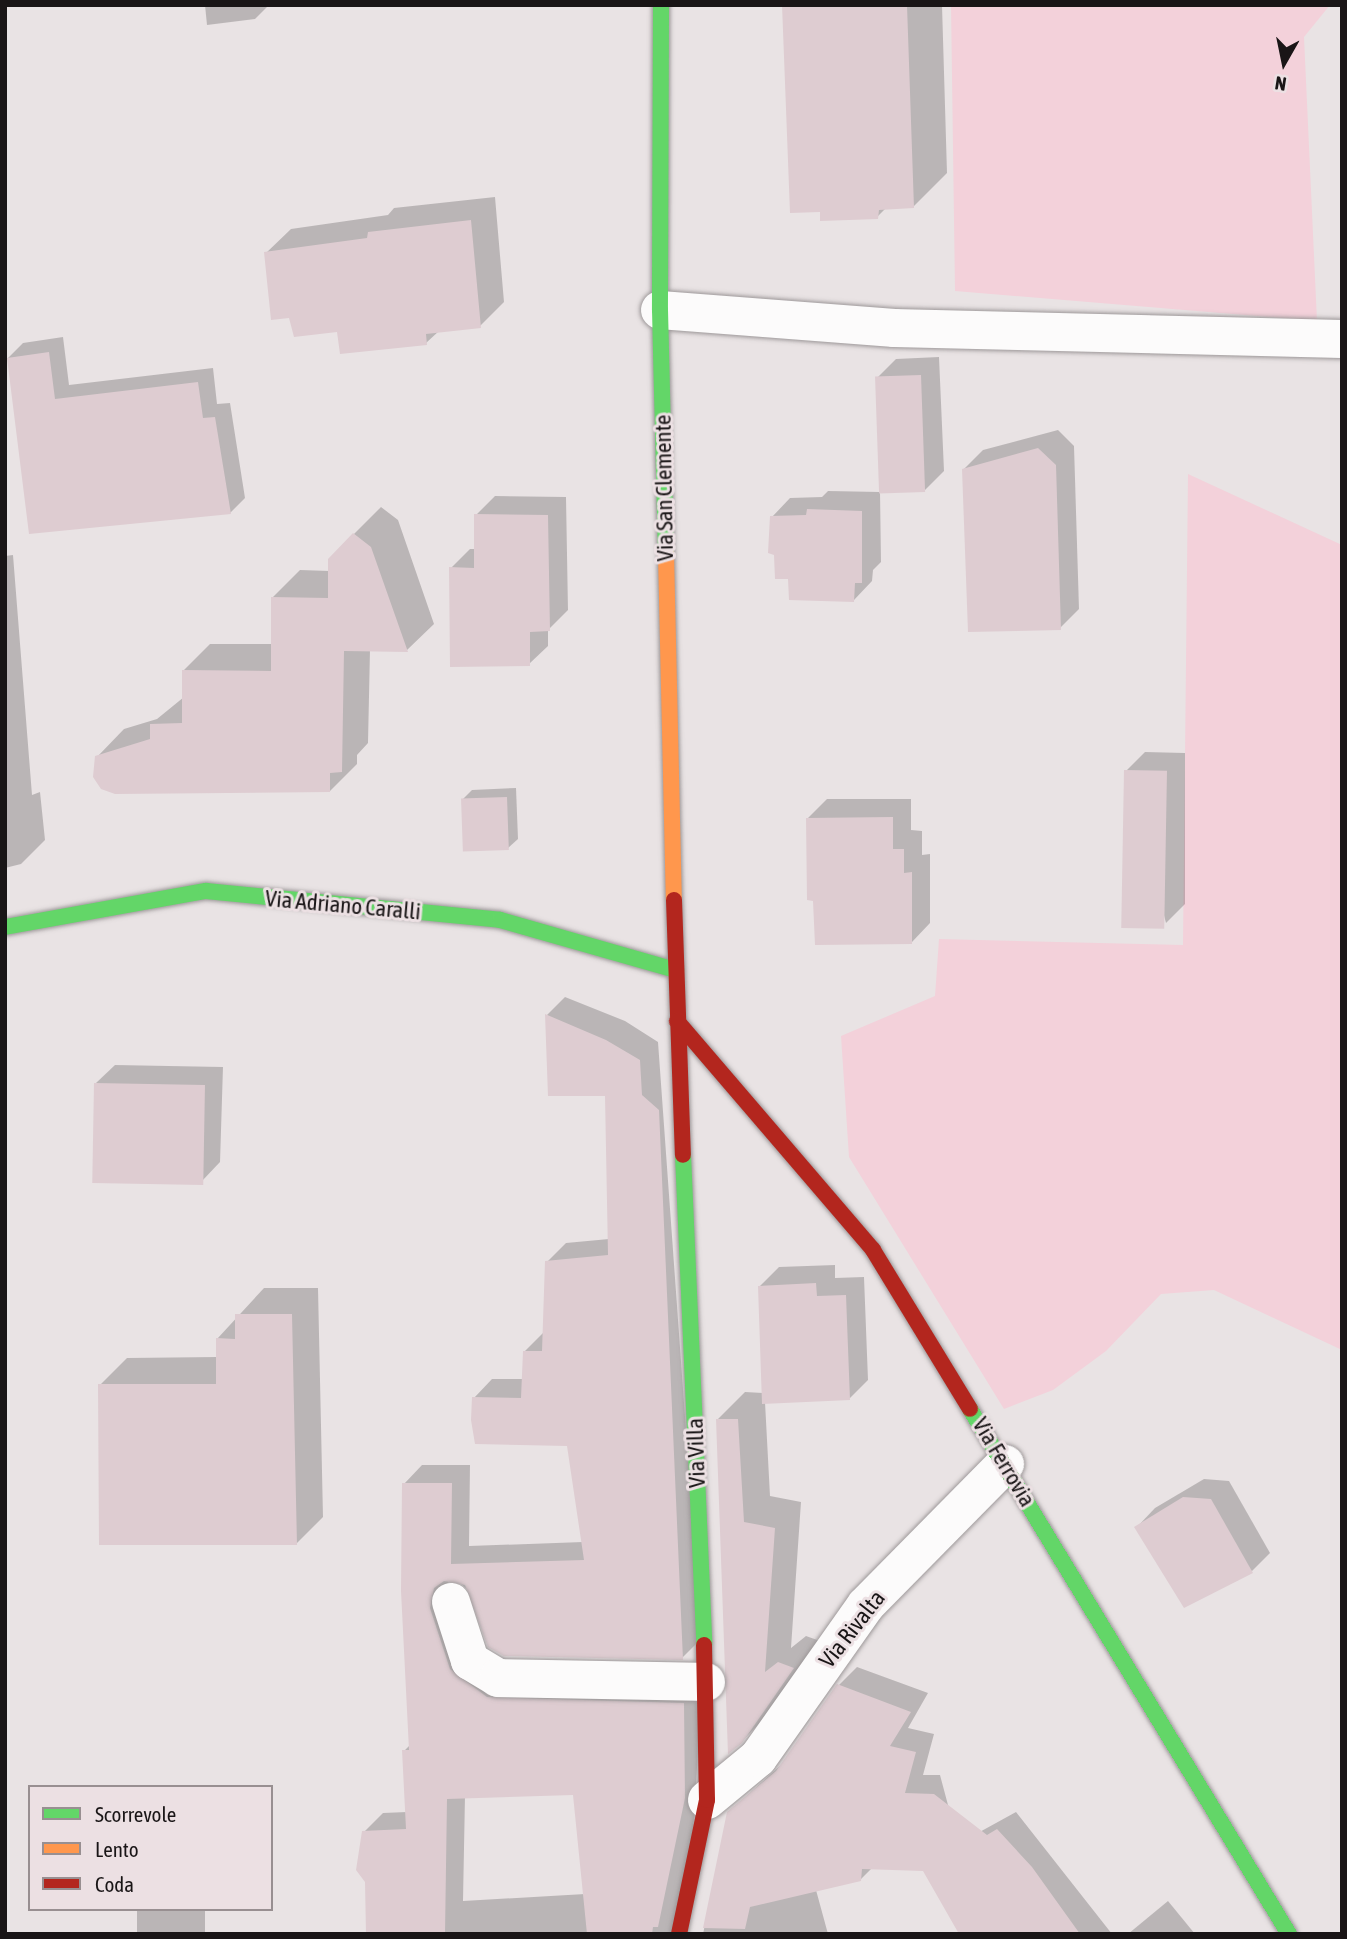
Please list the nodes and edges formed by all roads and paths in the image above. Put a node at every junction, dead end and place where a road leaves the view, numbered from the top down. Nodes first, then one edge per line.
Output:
1 (661, 5) edge
2 (660, 310) junction
3 (1342, 339) edge
4 (5, 927) edge
5 (676, 970) junction
6 (677, 1021) junction
7 (1005, 1464) junction
8 (451, 1602) dead end
9 (706, 1682) junction
10 (707, 1800) junction
11 (680, 1934) edge
12 (1289, 1934) edge

1 - 2 street, Via San Clemente
2 - 3 street
2 - 5 street, Via San Clemente
4 - 5 street, Via Adriano Caralli
5 - 6 street, Via Villa
6 - 7 street, Via Ferrovia
6 - 9 street, Via Villa
7 - 10 street, Via Rivalta
7 - 12 street, Via Ferrovia
8 - 9 street
9 - 10 street, Via Villa
10 - 11 street, Via Villa

